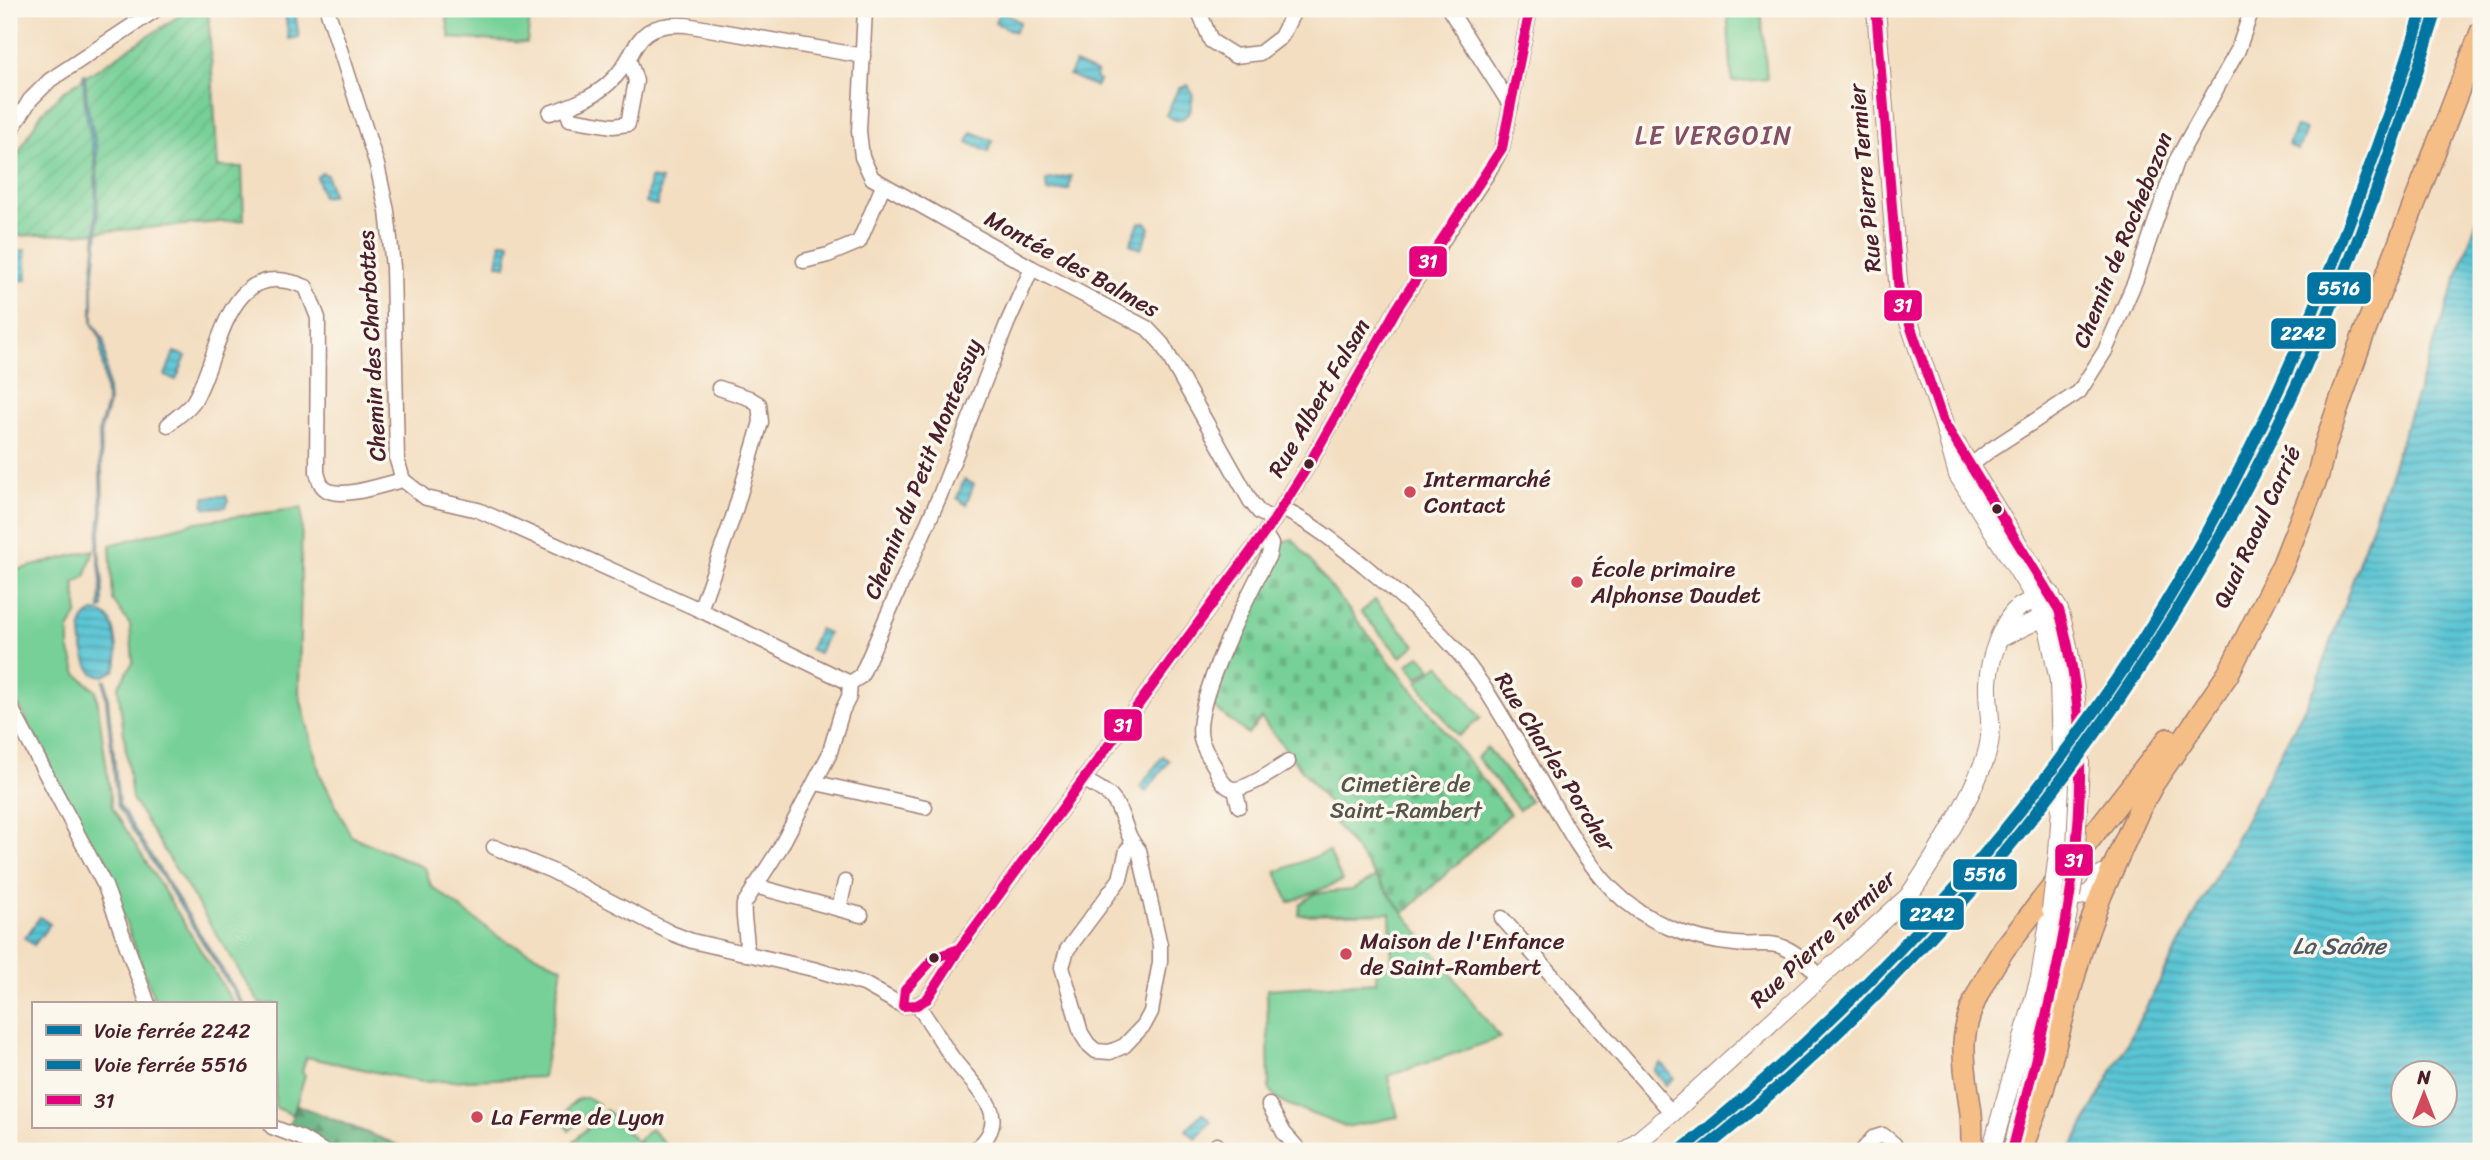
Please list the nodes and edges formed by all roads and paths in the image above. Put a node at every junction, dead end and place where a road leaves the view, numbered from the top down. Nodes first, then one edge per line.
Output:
1 (157, 9) edge
2 (327, 9) edge
3 (865, 9) edge
4 (1198, 9) edge
5 (1295, 9) edge
6 (1449, 9) edge
7 (1530, 9) edge
8 (1876, 9) edge
9 (2252, 9) edge
10 (2481, 32) edge
11 (863, 56) junction
12 (629, 59) junction
13 (1511, 106) junction
14 (565, 108) junction
15 (550, 113) dead end
16 (9, 134) edge
17 (883, 186) junction
18 (804, 261) dead end
19 (1032, 268) junction
20 (719, 388) dead end
21 (168, 425) dead end
22 (2325, 445) junction
23 (1964, 471) junction
24 (403, 480) junction
25 (1278, 515) junction
26 (1265, 534) junction
27 (2047, 605) junction
28 (700, 610) junction
29 (850, 683) junction
30 (9, 704) edge
31 (1288, 762) dead end
32 (1083, 779) junction
33 (816, 783) junction
34 (1235, 790) junction
35 (1239, 806) dead end
36 (925, 807) dead end
37 (2139, 810) junction
38 (1133, 844) junction
39 (494, 847) dead end
40 (2058, 853) junction
41 (845, 882) dead end
42 (755, 886) junction
43 (2071, 896) junction
44 (839, 909) junction
45 (861, 915) dead end
46 (1502, 918) dead end
47 (746, 954) junction
48 (1820, 977) junction
49 (147, 1002) edge
50 (917, 1005) junction
51 (2027, 1086) junction
52 (1269, 1105) dead end
53 (1672, 1113) junction
54 (1971, 1116) junction
55 (275, 1128) edge
56 (1998, 1130) junction
57 (323, 1151) edge
58 (973, 1151) edge
59 (1300, 1151) edge
60 (1626, 1151) edge
61 (1862, 1151) edge
62 (1898, 1151) edge
63 (1972, 1151) edge
64 (1990, 1151) edge
65 (2012, 1151) edge
66 (2021, 1151) edge

1 - 16 street
2 - 24 street, Chemin des Charbottes
3 - 11 street, Montée des Balmes
4 - 5 street
6 - 13 street
7 - 13 street, Rue Albert Falsan
8 - 23 street, Rue Pierre Termier
9 - 23 street, Chemin de Rochebozon
10 - 22 main road
11 - 12 street
11 - 17 street, Montée des Balmes
12 - 14 street
12 - 14 street
13 - 25 street, Rue Albert Falsan
14 - 15 street
17 - 18 street
17 - 19 street, Montée des Balmes
19 - 25 street, Montée des Balmes
19 - 29 street, Chemin du Petit Montessuy
20 - 28 street
21 - 24 street, Chemin des Charbottes
22 - 37 main road, Quai Raoul Carrié
22 - 54 main road, Quai Raoul Carrié
23 - 27 street, Rue Pierre Termier
24 - 28 street, Chemin des Charbottes
25 - 26 street, Rue Albert Falsan
25 - 48 street, Rue Charles Porcher
26 - 32 street, Rue Albert Falsan
26 - 34 street
27 - 40 street, Rue Pierre Termier
27 - 43 street, Rue Pierre Termier, bridge
27 - 48 street, Rue Pierre Termier
28 - 29 street, Chemin des Charbottes
29 - 33 street
30 - 49 street
31 - 34 street
32 - 38 street
32 - 50 street, Rue Albert Falsan
33 - 36 street
33 - 42 street
34 - 35 street
37 - 43 street
37 - 66 main road, Quai Raoul Carrié
38 - 38 street
39 - 47 street
40 - 43 street, Rue Pierre Termier, bridge
40 - 56 street, Rue Pierre Termier, bridge
41 - 44 street
42 - 44 street
42 - 47 street
43 - 51 street, Rue Pierre Termier
44 - 45 street
46 - 53 street
47 - 50 street
48 - 53 street, Rue Pierre Termier
50 - 58 street
51 - 56 street, Rue Pierre Termier
51 - 65 street, Rue Pierre Termier
52 - 59 street
53 - 60 street, Rue Pierre Termier
54 - 56 street
54 - 63 main road, Quai Raoul Carrié
55 - 57 street
56 - 64 street, Rue Pierre Termier
61 - 62 street

